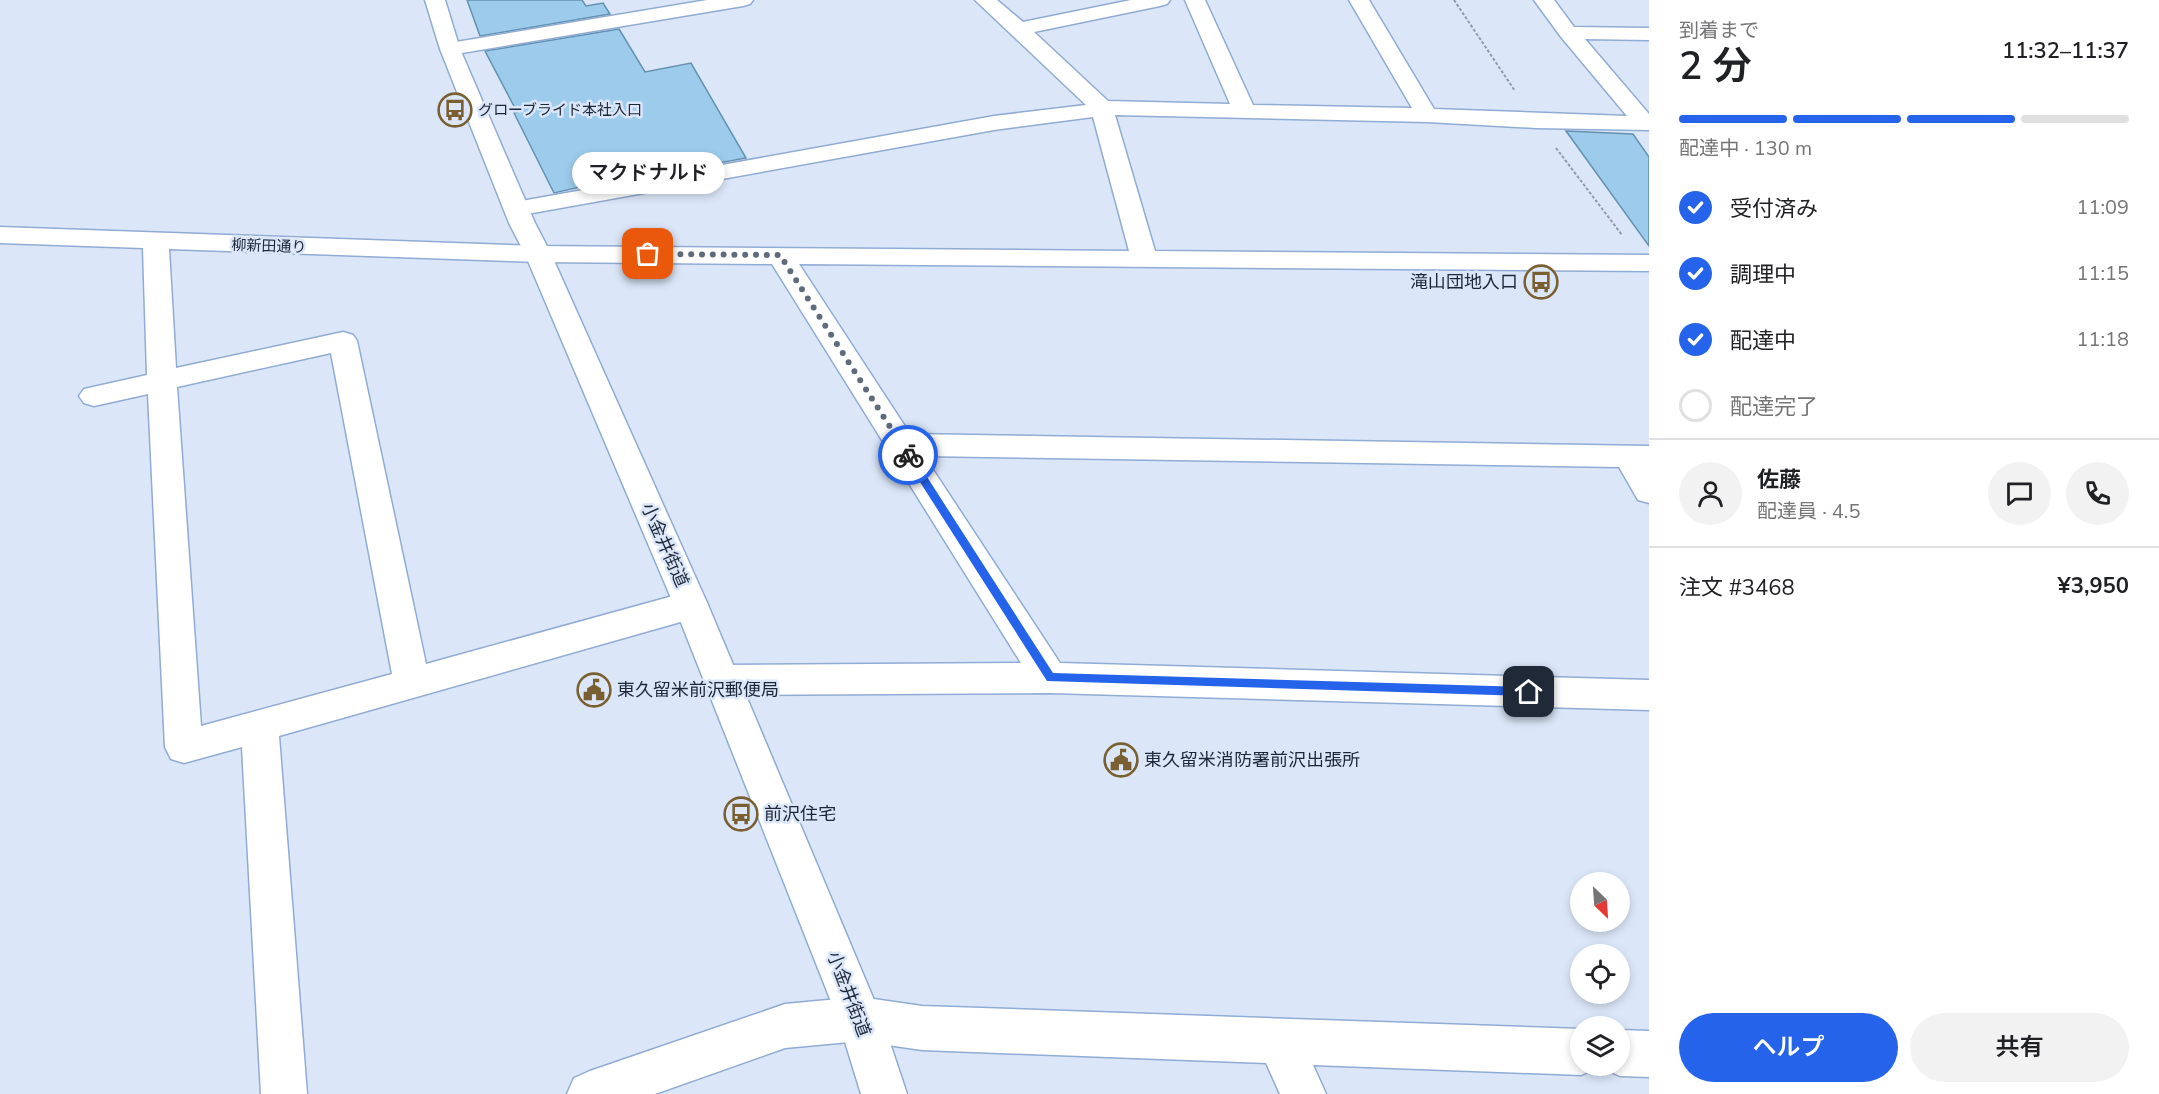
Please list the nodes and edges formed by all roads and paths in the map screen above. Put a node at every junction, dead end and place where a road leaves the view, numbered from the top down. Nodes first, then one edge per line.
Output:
1 (435, 0) edge
2 (743, 0) edge
3 (985, 0) edge
4 (1160, 0) edge
5 (1195, 0) edge
6 (1359, 0) edge
7 (1544, 0) edge
8 (1019, 29) junction
9 (1568, 33) junction
10 (1649, 34) edge
11 (450, 49) junction
12 (1102, 108) junction
13 (1245, 112) junction
14 (1428, 115) junction
15 (1647, 123) edge
16 (516, 209) junction
17 (0, 234) edge
18 (156, 242) junction
19 (538, 254) junction
20 (780, 255) junction
21 (1144, 259) junction
22 (1649, 263) edge
23 (163, 381) junction
24 (94, 396) dead end
25 (902, 445) junction
26 (1639, 457) edge
27 (1649, 492) edge
28 (691, 605) junction
29 (1050, 678) junction
30 (722, 680) junction
31 (412, 684) junction
32 (1649, 695) edge
33 (259, 725) junction
34 (860, 1019) junction
35 (1280, 1042) junction
36 (1570, 1052) edge
37 (1630, 1053) edge
38 (1649, 1054) edge
39 (284, 1094) edge
40 (590, 1094) edge
41 (884, 1094) edge
42 (1303, 1094) edge

1 - 11 street, 小金井街道
2 - 11 street
3 - 8 street
4 - 8 street
5 - 13 street
6 - 14 street
7 - 9 street
8 - 12 street
9 - 10 street
9 - 15 street
11 - 16 street, 小金井街道
12 - 13 street
12 - 16 street
12 - 21 street
13 - 14 street
14 - 15 street
16 - 19 street, 小金井街道
17 - 18 street, 柳新田通り
18 - 19 street, 柳新田通り
18 - 23 street
19 - 20 street, 柳新田通り
19 - 28 street, 小金井街道
20 - 21 street, 柳新田通り
20 - 25 street
21 - 22 street, 柳新田通り
23 - 24 street
23 - 31 street
23 - 33 street
25 - 26 street
25 - 29 street
26 - 27 street
28 - 30 street, 小金井街道
28 - 31 street
29 - 30 street
29 - 32 street
30 - 34 street, 小金井街道
31 - 33 street
33 - 39 street
34 - 35 street
34 - 40 street
34 - 41 street, 小金井街道
35 - 36 street
35 - 42 street
37 - 38 street

